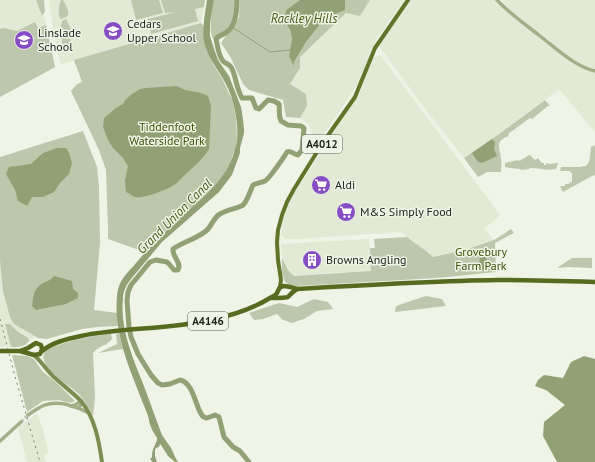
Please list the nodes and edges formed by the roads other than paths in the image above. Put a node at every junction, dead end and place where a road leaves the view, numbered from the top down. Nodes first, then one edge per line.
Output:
1 (408, 0) edge
2 (497, 0) edge
3 (595, 71) edge
4 (595, 282) edge
5 (283, 288) junction
6 (298, 289) junction
7 (290, 293) junction
8 (280, 297) junction
9 (270, 298) junction
10 (39, 344) junction
11 (51, 345) junction
12 (31, 346) junction
13 (0, 351) edge
14 (18, 351) junction
15 (42, 352) junction
16 (33, 355) junction
17 (42, 363) junction
18 (81, 402) junction
19 (70, 406) junction
20 (78, 408) junction
21 (89, 414) junction
22 (28, 415) tunnel mouth
23 (21, 422) tunnel mouth
24 (0, 441) edge
25 (102, 462) edge

1 - 5 main road, A4012
2 - 3 street
4 - 6 highway, A4146
5 - 6 highway, A4146
5 - 7 highway
5 - 8 highway
5 - 9 highway, A4146
6 - 7 highway, A4146
7 - 8 highway, A4146
8 - 9 highway, A4146
9 - 11 highway, A4146
10 - 11 highway, A4146
10 - 12 highway
10 - 15 highway
11 - 15 highway, A4146
12 - 14 highway
12 - 16 highway
13 - 14 highway
14 - 16 highway
15 - 16 highway
15 - 17 main road
16 - 17 main road
17 - 18 main road
18 - 19 street
18 - 20 street
18 - 21 main road
19 - 20 street
19 - 22 street
20 - 21 street
21 - 25 main road
23 - 24 street

